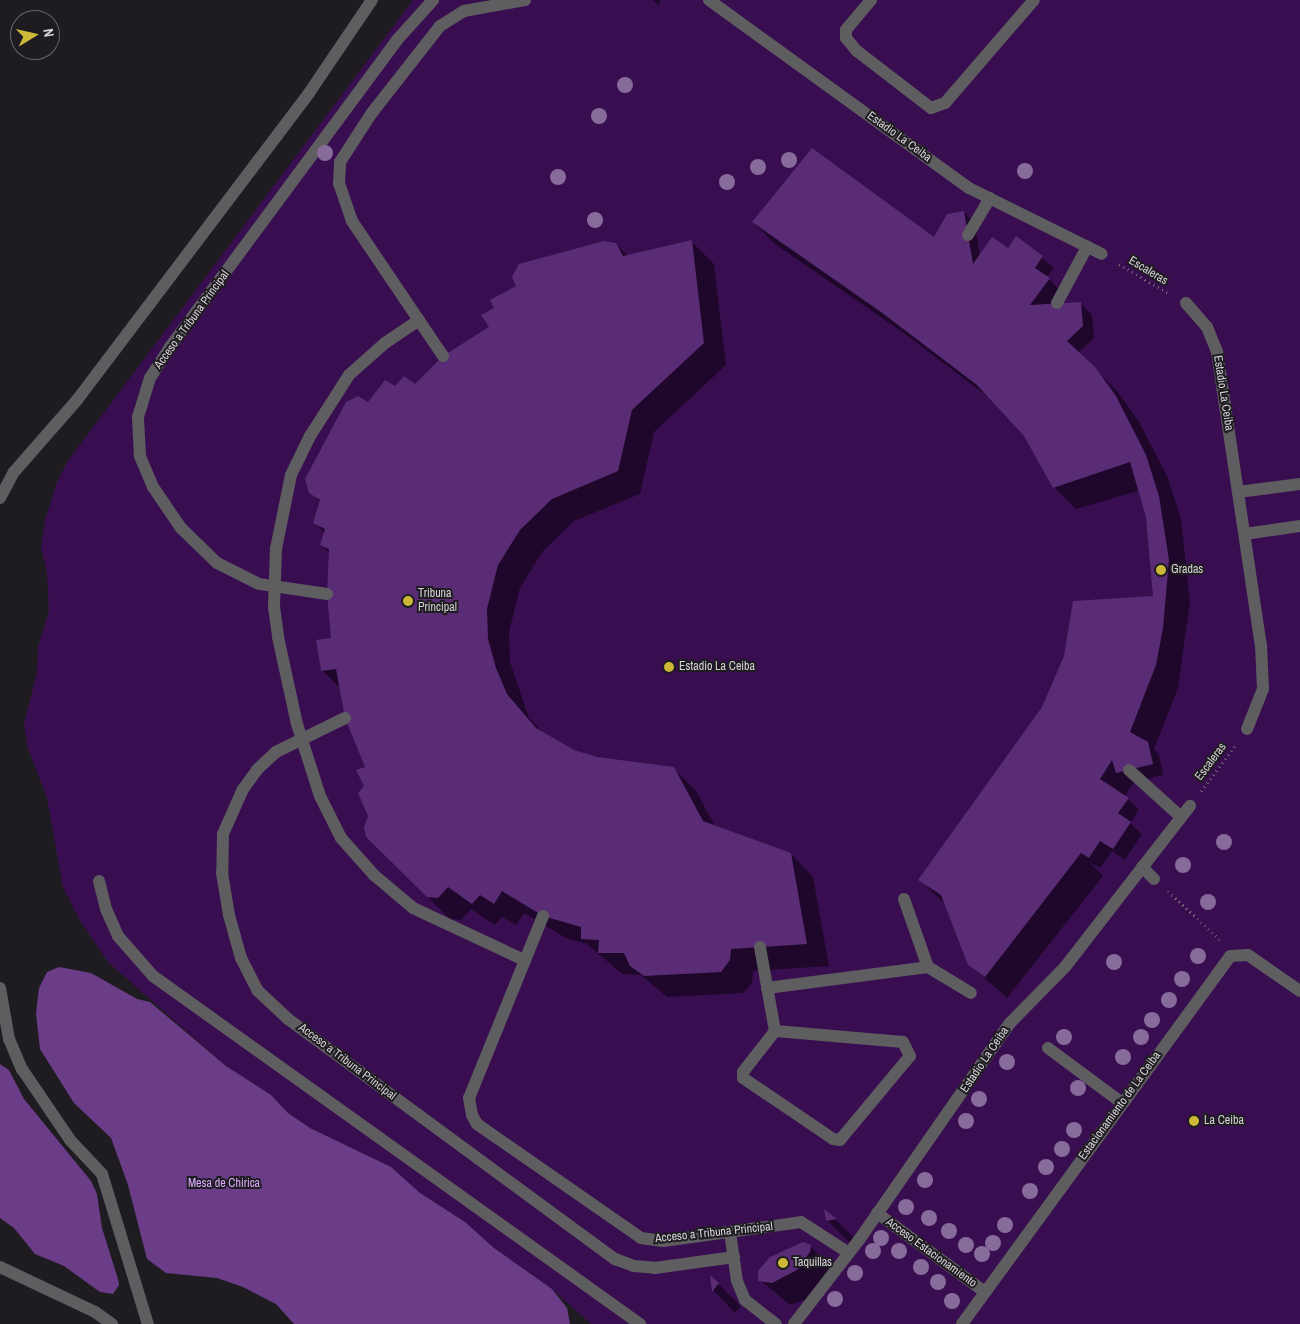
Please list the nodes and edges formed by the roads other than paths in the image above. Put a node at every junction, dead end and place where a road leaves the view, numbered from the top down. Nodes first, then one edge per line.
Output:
1 (372, 0) edge
2 (433, 0) edge
3 (525, 0) edge
4 (708, 0) edge
5 (1034, 0) edge
6 (868, 1) edge
7 (990, 198) junction
8 (968, 235) dead end
9 (1087, 246) junction
10 (1102, 254) road end
11 (1057, 303) dead end
12 (1186, 303) road end
13 (419, 320) junction
14 (443, 356) dead end
15 (1300, 484) edge
16 (1238, 492) junction
17 (0, 498) edge
18 (1300, 526) edge
19 (1245, 534) junction
20 (274, 588) junction
21 (327, 594) dead end
22 (345, 718) dead end
23 (1247, 729) road end
24 (301, 739) junction
25 (1129, 770) dead end
26 (1190, 806) road end
27 (1181, 817) junction
28 (1142, 867) junction
29 (1154, 879) road end
30 (99, 880) dead end
31 (904, 899) dead end
32 (542, 916) dead end
33 (760, 947) dead end
34 (524, 960) junction
35 (928, 967) junction
36 (0, 988) edge
37 (767, 988) junction
38 (1300, 991) edge
39 (971, 993) dead end
40 (774, 1031) junction
41 (1048, 1048) dead end
42 (1122, 1103) junction
43 (877, 1213) junction
44 (730, 1232) junction
45 (849, 1253) junction
46 (734, 1257) junction
47 (0, 1267) edge
48 (985, 1292) junction
49 (112, 1324) edge
50 (148, 1324) edge
51 (640, 1324) edge
52 (776, 1324) edge
53 (794, 1324) edge
54 (962, 1324) edge

1 - 17 street
2 - 20 street, Acceso a Tribuna Principal
3 - 13 street
4 - 7 street, Estadio La Ceiba
5 - 6 street
7 - 8 street
7 - 9 street, Estadio La Ceiba
9 - 10 street, Estadio La Ceiba
9 - 11 street
12 - 16 street, Estadio La Ceiba
13 - 14 street
13 - 20 street
15 - 16 street
16 - 19 street, Estadio La Ceiba
18 - 19 street
19 - 23 street, Estadio La Ceiba
20 - 21 street, Acceso a Tribuna Principal
20 - 24 street
22 - 24 street, Acceso a Tribuna Principal
24 - 34 street
24 - 46 street, Acceso a Tribuna Principal
25 - 27 street
26 - 27 street, Estadio La Ceiba
27 - 28 street, Estadio La Ceiba
28 - 29 street
28 - 43 street, Estadio La Ceiba
30 - 51 street
31 - 35 street
32 - 34 street, Acceso a Tribuna Principal
33 - 37 street
34 - 44 street, Acceso a Tribuna Principal
35 - 37 street
35 - 39 street
36 - 50 street
37 - 40 street
38 - 42 street, Estacionamiento de La Ceiba
40 - 40 street
41 - 42 street
42 - 48 street, Estacionamiento de La Ceiba
43 - 45 street, Estadio La Ceiba
43 - 48 street, Acceso Estacionamiento
44 - 45 street, Acceso a Tribuna Principal
44 - 46 street
45 - 53 street, Estadio La Ceiba
46 - 52 street
47 - 49 street
48 - 54 street, Estacionamiento de La Ceiba

